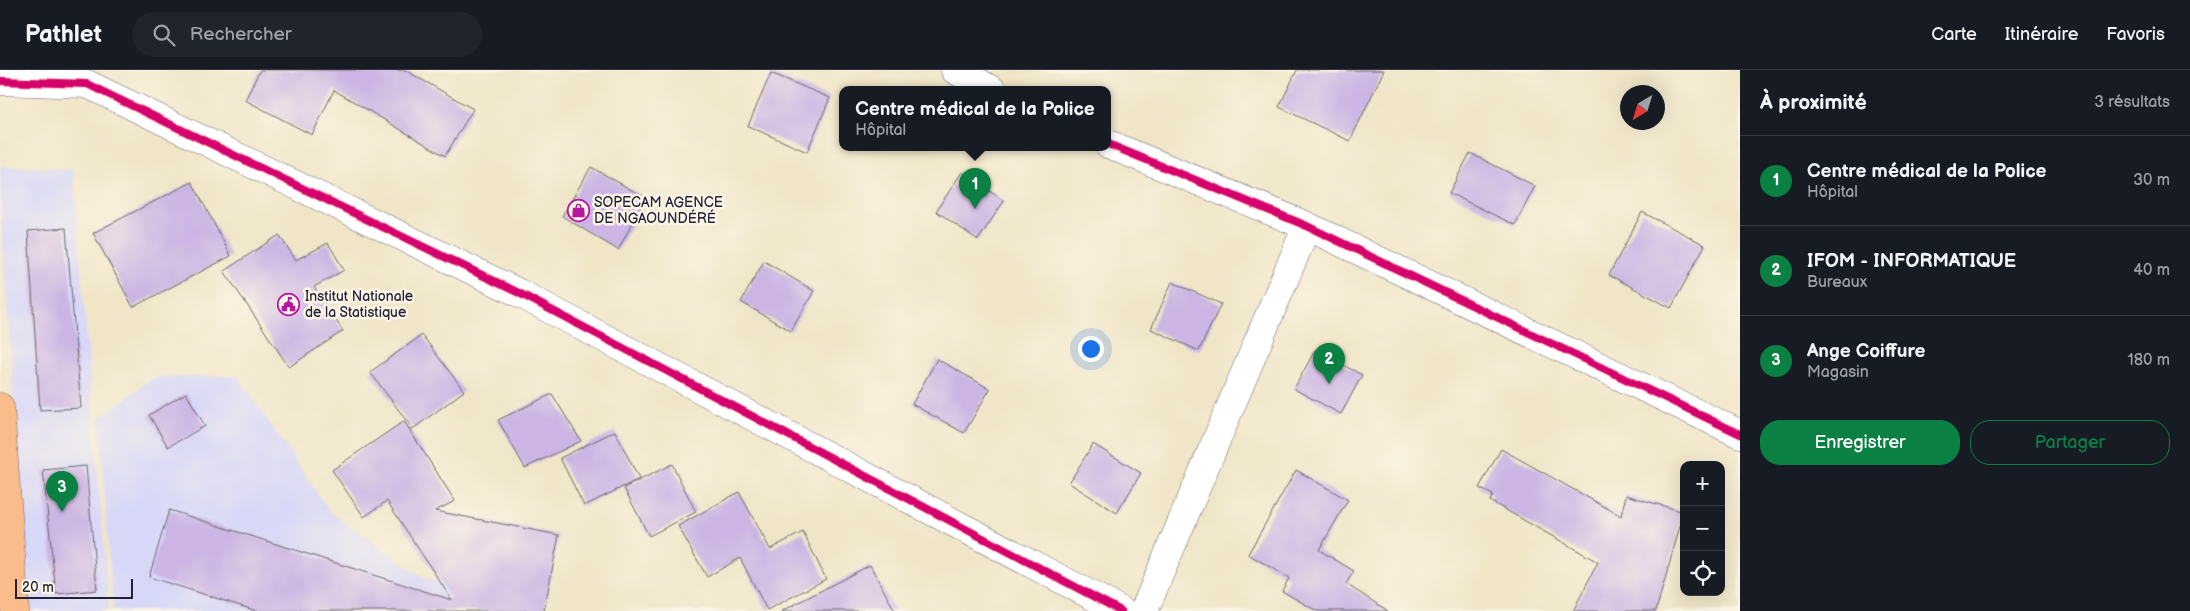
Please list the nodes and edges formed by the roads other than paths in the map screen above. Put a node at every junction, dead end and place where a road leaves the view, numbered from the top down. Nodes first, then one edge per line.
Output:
1 (955, 70) edge
2 (0, 81) edge
3 (985, 86) edge
4 (1111, 145) edge
5 (1308, 226) junction
6 (0, 407) edge
7 (1740, 434) edge
8 (15, 611) edge
9 (1121, 611) edge
10 (1144, 611) edge

1 - 3 street
2 - 9 street
4 - 5 street
5 - 7 street
5 - 10 street
6 - 8 main road

